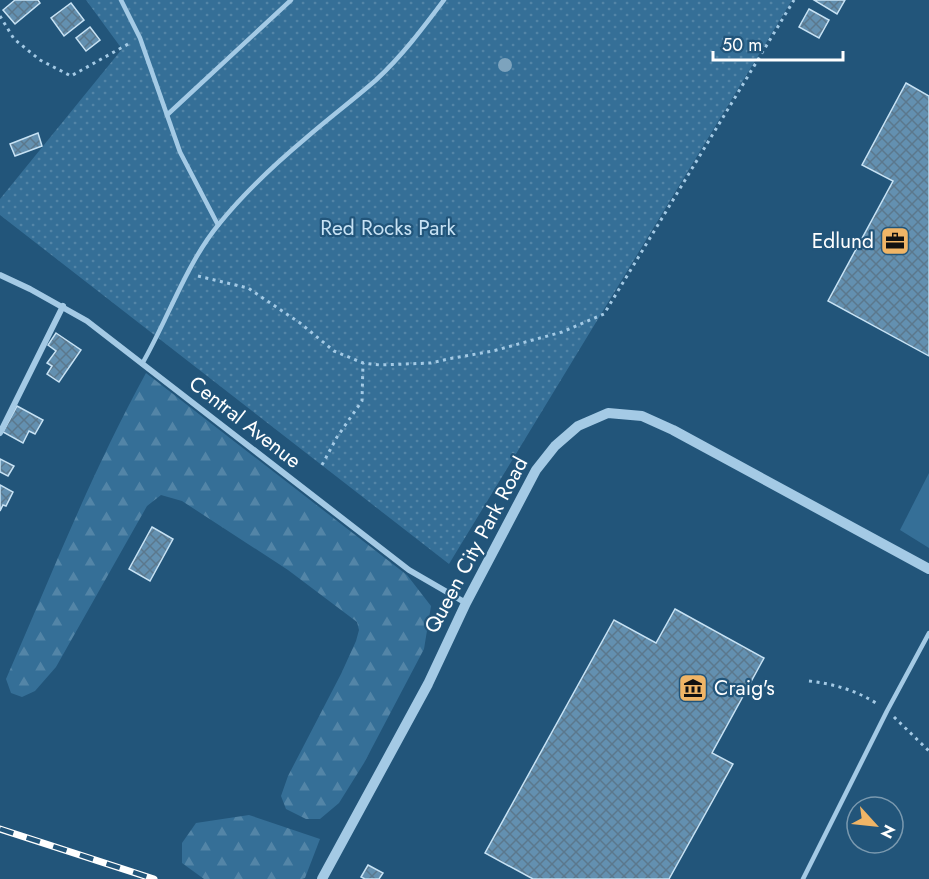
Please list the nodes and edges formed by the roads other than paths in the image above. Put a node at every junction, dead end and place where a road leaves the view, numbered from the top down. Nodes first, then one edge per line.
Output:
1 (121, 0) edge
2 (291, 0) edge
3 (444, 0) edge
4 (167, 115) junction
5 (218, 225) junction
6 (0, 275) edge
7 (63, 306) junction
8 (142, 364) junction
9 (0, 433) edge
10 (929, 569) edge
11 (466, 603) junction
12 (929, 633) edge
13 (322, 879) edge
14 (803, 879) edge

1 - 4 lane
2 - 4 lane
3 - 5 lane
4 - 5 lane
5 - 8 lane
6 - 7 street, Central Avenue
7 - 8 street, Central Avenue
7 - 9 street
8 - 11 street, Central Avenue
10 - 11 street, Queen City Park Road
11 - 13 street, Queen City Park Road
12 - 14 lane

